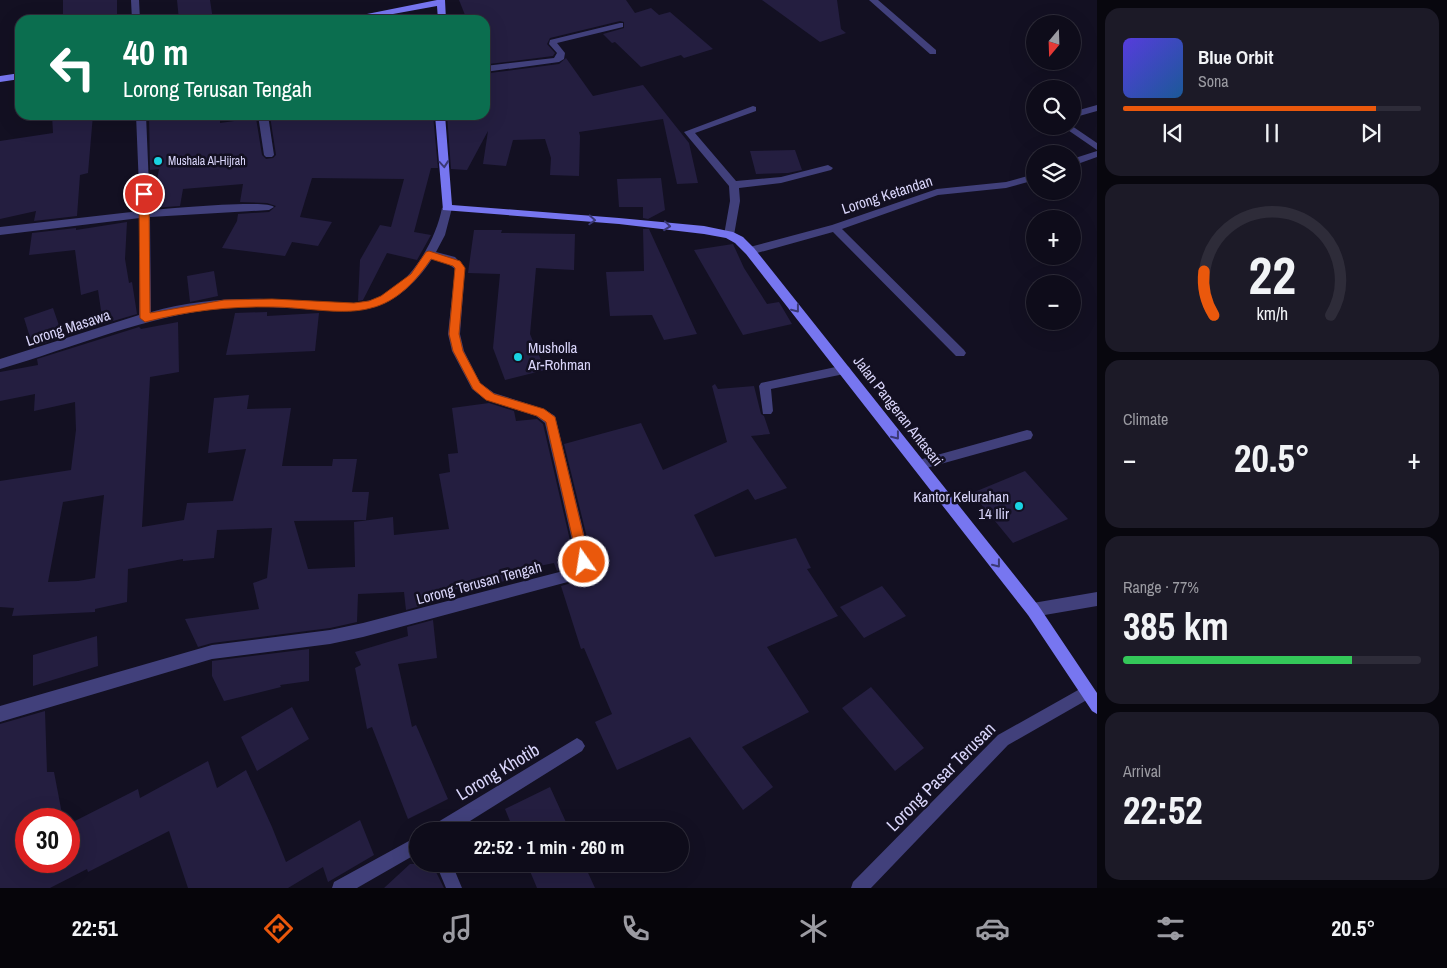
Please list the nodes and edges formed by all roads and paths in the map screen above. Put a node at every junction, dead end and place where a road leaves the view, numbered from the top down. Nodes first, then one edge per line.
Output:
1 (135, 0) edge
2 (874, 0) edge
3 (440, 2) edge
4 (136, 15) edge
5 (373, 15) edge
6 (441, 15) edge
7 (620, 24) dead end
8 (934, 52) dead end
9 (490, 69) edge
10 (15, 77) edge
11 (0, 79) edge
12 (1097, 108) edge
13 (753, 109) dead end
14 (1081, 112) edge
15 (141, 120) edge
16 (264, 120) edge
17 (440, 120) edge
18 (1079, 135) edge
19 (1097, 147) edge
20 (1097, 154) edge
21 (269, 155) dead end
22 (1081, 160) edge
23 (828, 168) dead end
24 (1026, 180) edge
25 (734, 186) junction
26 (269, 207) dead end
27 (446, 208) junction
28 (145, 214) junction
29 (835, 228) junction
30 (0, 231) edge
31 (729, 235) junction
32 (750, 251) junction
33 (429, 254) junction
34 (145, 318) junction
35 (960, 353) dead end
36 (0, 364) edge
37 (845, 370) junction
38 (766, 411) dead end
39 (1027, 435) dead end
40 (919, 465) junction
41 (1097, 599) edge
42 (1032, 610) junction
43 (1087, 692) junction
44 (1097, 706) edge
45 (0, 714) edge
46 (577, 746) dead end
47 (453, 822) edge
48 (409, 849) edge
49 (447, 872) edge
50 (340, 888) edge
51 (454, 888) edge
52 (859, 888) edge

1 - 4 street
2 - 8 street
3 - 5 street
3 - 6 street
7 - 9 street
10 - 11 street
12 - 14 street
13 - 25 street
15 - 28 street
16 - 21 street
17 -> 27 street
18 - 19 street
20 - 22 street
23 - 25 street
24 - 29 street, Lorong Ketandan
25 - 31 street
26 - 28 street
27 -> 31 street, Jalan Pangeran Antasari
27 - 33 street, Lorong Masawa
28 - 30 street
28 - 34 street
29 - 32 street, Lorong Ketandan
29 - 35 street
31 - 32 street, Jalan Pangeran Antasari
32 -> 37 street, Jalan Pangeran Antasari
33 - 34 street, Lorong Masawa
33 - 45 street, Lorong Terusan Tengah
34 - 36 street, Lorong Masawa
37 - 38 street
37 -> 40 street, Jalan Pangeran Antasari
39 - 40 street
40 -> 42 street, Jalan Pangeran Antasari
41 - 42 street
42 - 43 street, Jalan Pangeran Antasari
43 - 44 street, Jalan Pangeran Antasari
43 - 52 street, Lorong Pasar Terusan
46 - 47 street, Lorong Khotib
48 - 50 street
49 - 51 street

